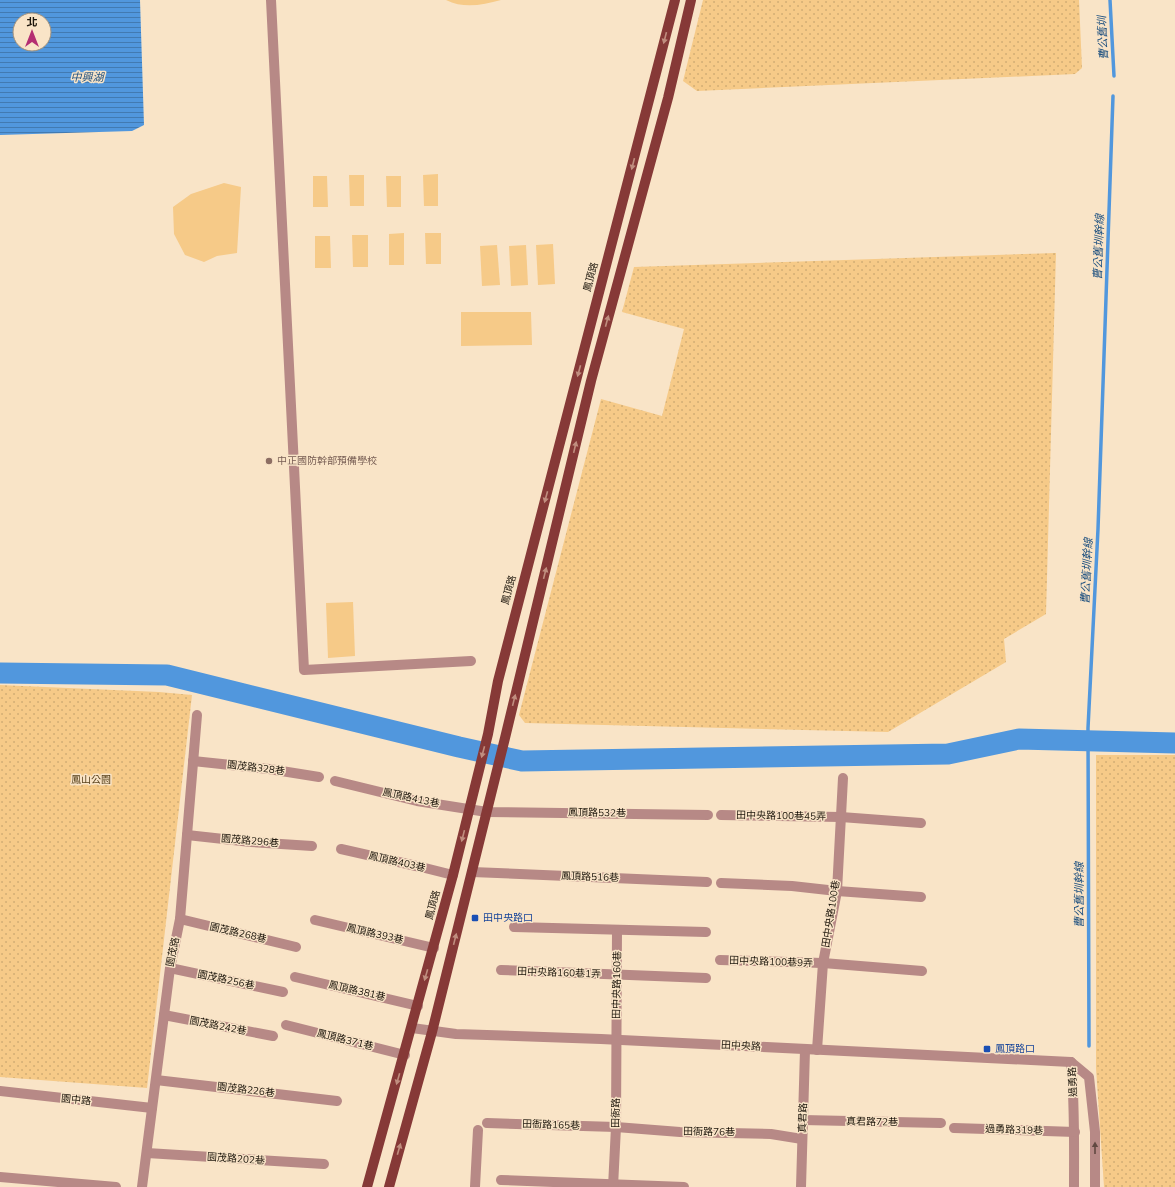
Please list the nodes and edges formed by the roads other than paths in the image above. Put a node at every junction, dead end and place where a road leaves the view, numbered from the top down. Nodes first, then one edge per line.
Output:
1 (272, 0) edge
2 (675, 0) edge
3 (691, 0) edge
4 (471, 661) dead end
5 (197, 715) dead end
6 (193, 761) junction
7 (319, 777) dead end
8 (842, 778) dead end
9 (335, 781) dead end
10 (470, 808) junction
11 (487, 812) junction
12 (708, 815) dead end
13 (721, 815) dead end
14 (840, 817) junction
15 (921, 823) dead end
16 (187, 835) junction
17 (312, 846) dead end
18 (341, 849) dead end
19 (472, 872) junction
20 (453, 875) junction
21 (707, 882) dead end
22 (721, 883) dead end
23 (837, 891) junction
24 (921, 897) dead end
25 (180, 919) junction
26 (315, 920) dead end
27 (514, 927) dead end
28 (617, 930) junction
29 (706, 932) dead end
30 (296, 947) dead end
31 (434, 948) junction
32 (720, 960) dead end
33 (823, 963) junction
34 (170, 968) junction
35 (501, 970) dead end
36 (922, 971) dead end
37 (617, 975) junction
38 (295, 977) dead end
39 (706, 978) dead end
40 (283, 992) dead end
41 (418, 1006) junction
42 (164, 1016) junction
43 (286, 1026) dead end
44 (412, 1028) junction
45 (432, 1032) junction
46 (273, 1036) dead end
47 (616, 1040) junction
48 (805, 1050) junction
49 (817, 1050) junction
50 (405, 1055) junction
51 (1072, 1062) junction
52 (156, 1080) junction
53 (0, 1091) edge
54 (337, 1101) dead end
55 (152, 1108) junction
56 (803, 1120) junction
57 (487, 1123) dead end
58 (941, 1123) dead end
59 (616, 1128) junction
60 (954, 1128) dead end
61 (478, 1130) dead end
62 (1075, 1132) junction
63 (802, 1139) junction
64 (146, 1153) junction
65 (324, 1164) dead end
66 (0, 1177) edge
67 (501, 1180) dead end
68 (613, 1186) edge
69 (116, 1187) edge
70 (142, 1187) edge
71 (368, 1187) edge
72 (388, 1187) edge
73 (475, 1187) edge
74 (684, 1187) edge
75 (801, 1187) edge
76 (1074, 1187) edge
77 (1096, 1187) edge

1 - 4 street
2 -> 10 main road, 鳳頂路
11 -> 3 main road
5 - 6 street, 園茂路
6 - 7 street, 園茂路328巷
6 - 16 street, 園茂路
8 - 14 street, 田中央路100巷
9 - 10 street, 鳳頂路413巷
10 - 11 street, 鳳頂路413巷
10 -> 20 main road, 鳳頂路
11 - 12 street, 鳳頂路532巷
11 - 19 main road
13 - 14 street, 田中央路100巷45弄
14 - 15 street, 田中央路100巷45弄
14 - 23 street, 田中央路100巷
16 - 17 street, 園茂路296巷
16 - 25 street, 園茂路
18 - 20 street, 鳳頂路403巷
19 - 21 street, 鳳頂路516巷
45 -> 19 main road
20 - 31 main road, 鳳頂路
22 - 23 street
23 - 24 street
23 - 33 street, 田中央路100巷
25 - 30 street, 園茂路268巷
25 - 34 street, 園茂路
26 - 31 street, 鳳頂路393巷
27 - 28 street
28 - 29 street
28 - 37 street, 田中央路160巷
31 -> 41 main road, 鳳頂路
32 - 33 street, 田中央路100巷9弄
33 - 36 street, 田中央路100巷9弄
33 - 49 street, 田中央路100巷
34 - 40 street, 園茂路256巷
34 - 42 street, 園茂路
35 - 37 street, 田中央路160巷1弄
37 - 39 street, 田中央路160巷1弄
37 - 47 street, 田中央路160巷
38 - 41 street, 鳳頂路381巷
41 - 44 main road, 鳳頂路
42 - 46 street, 園茂路242巷
42 - 52 street, 園茂路
43 - 50 street, 鳳頂路371巷
44 - 45 street, 田中央路
44 - 50 main road, 鳳頂路
45 - 47 street, 田中央路
72 -> 45 main road
47 - 48 street, 田中央路
47 - 59 street, 田衙路
48 - 49 street, 田中央路
48 - 56 street, 真君路
49 - 51 street, 田中央路
50 -> 71 main road, 鳳頂路
51 - 62 street, 過勇路
77 -> 51 street, 過勇路
52 - 54 street, 園茂路226巷
52 - 55 street, 園茂路
53 - 55 street, 園中路
55 - 64 street, 園茂路
56 - 58 street, 真君路72巷
56 - 63 street, 真君路
57 - 59 street, 田衙路165巷
59 - 63 street, 田衙路76巷
59 - 68 street, 田衙路
60 - 62 street, 過勇路319巷
61 - 73 street
62 - 76 street, 過勇路
63 - 75 street, 真君路
64 - 65 street, 園茂路202巷
64 - 70 street, 園茂路
66 - 69 street
67 - 68 street
68 - 74 street

